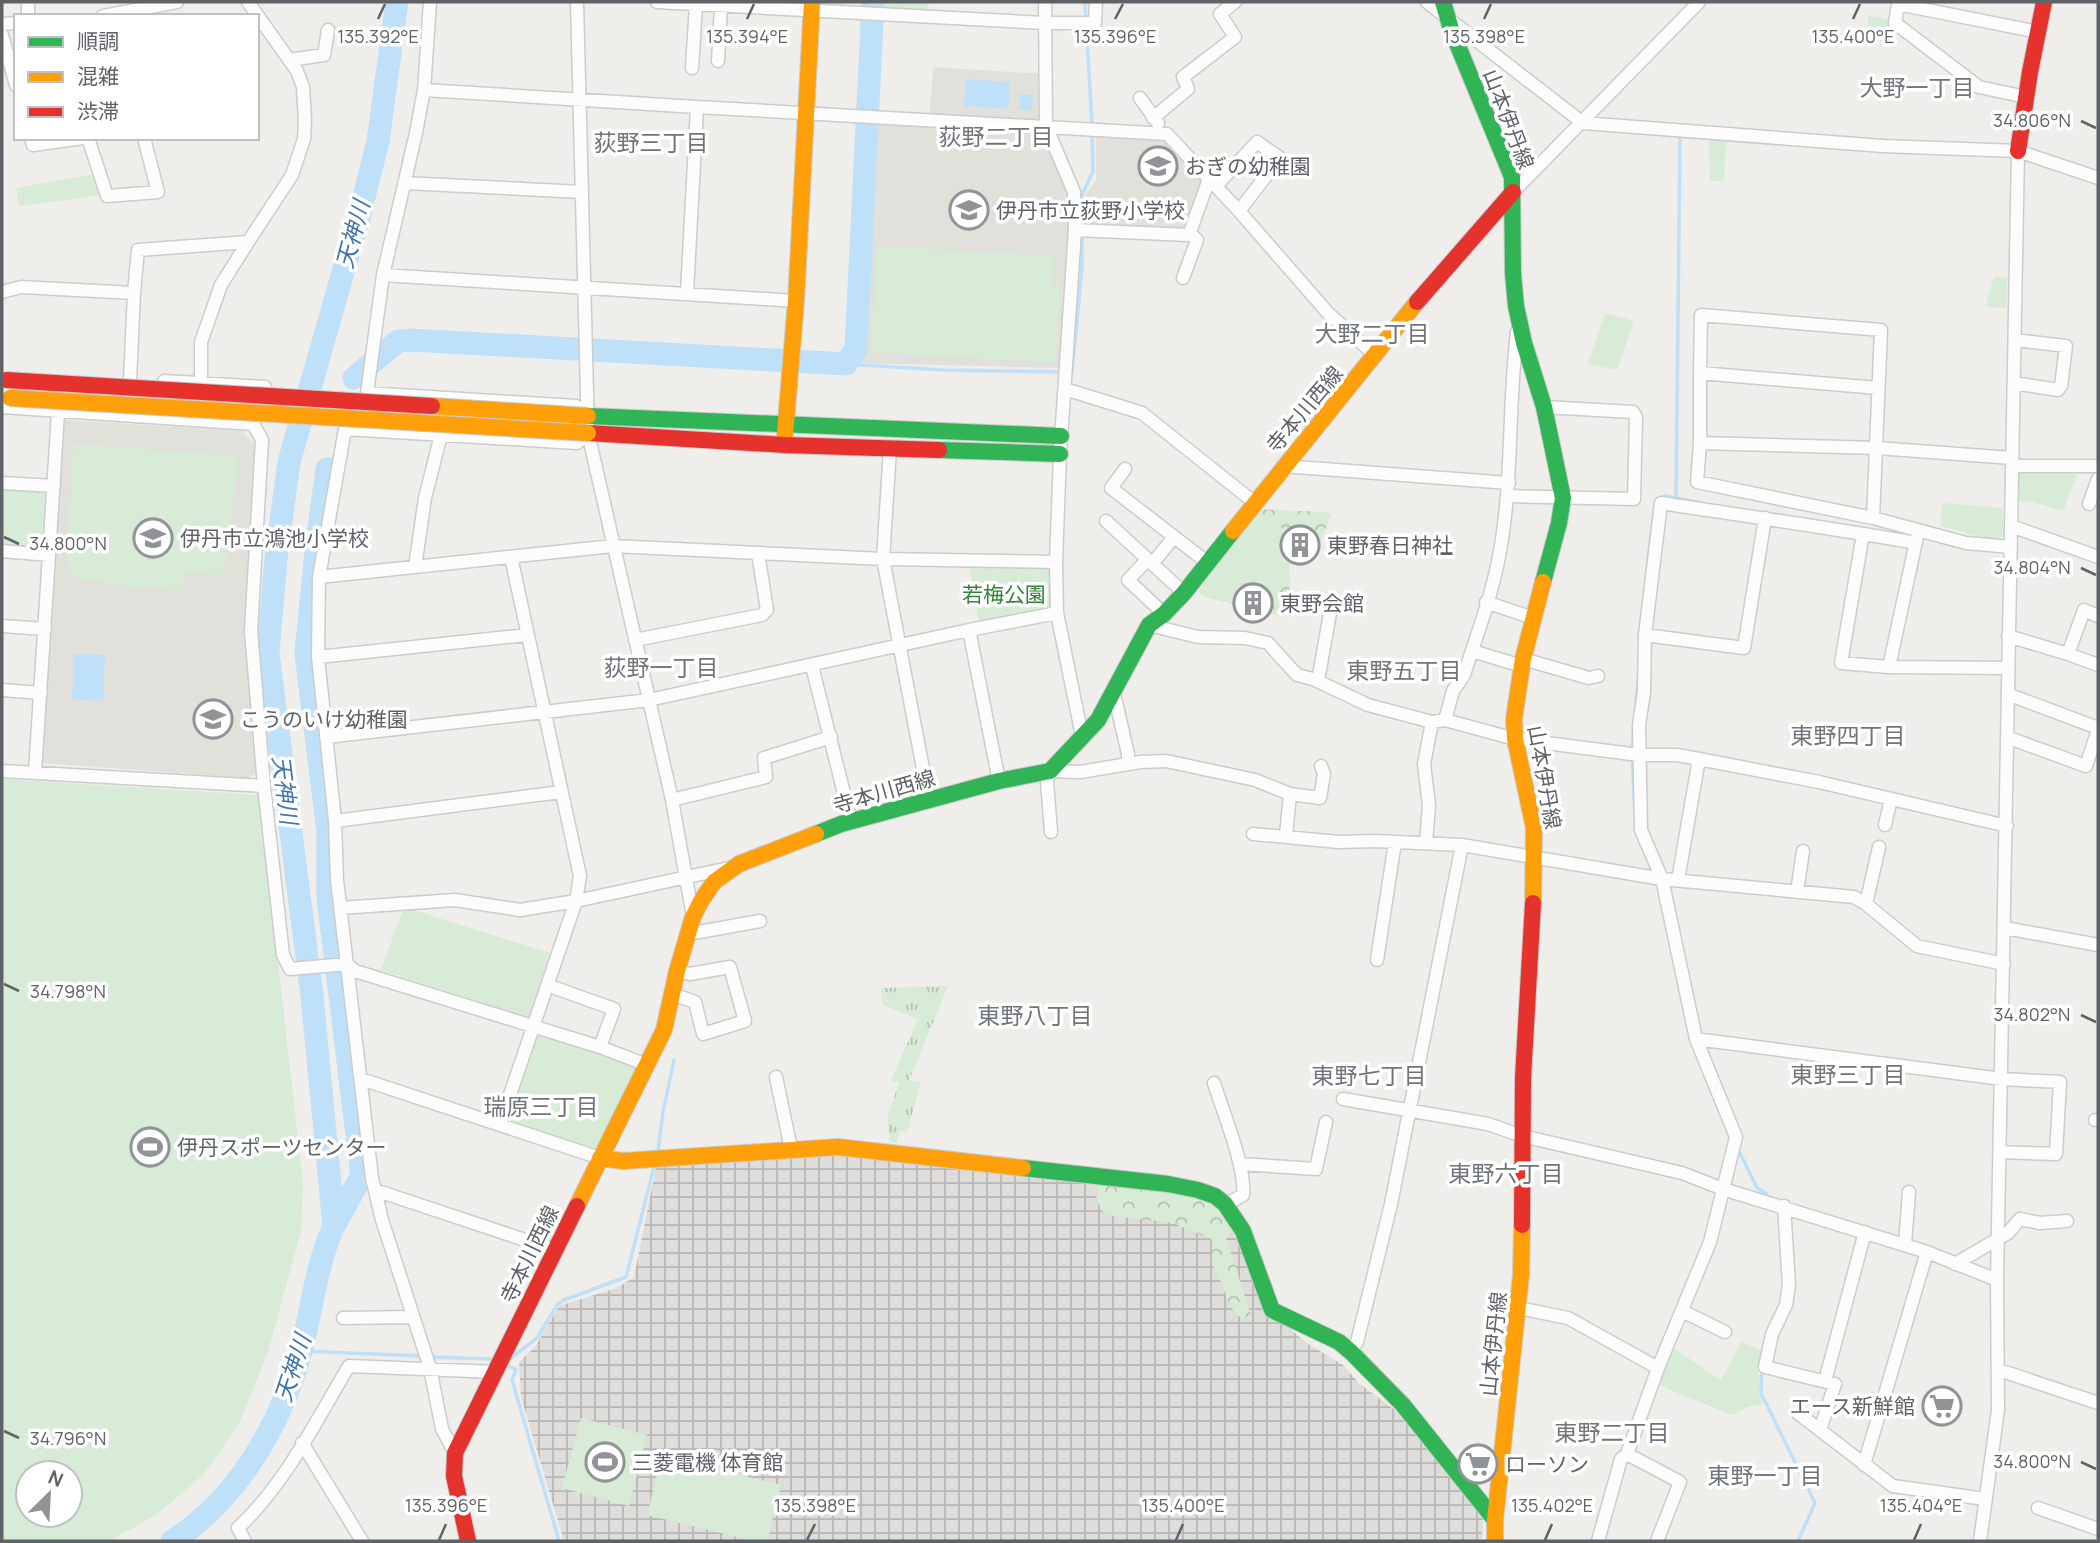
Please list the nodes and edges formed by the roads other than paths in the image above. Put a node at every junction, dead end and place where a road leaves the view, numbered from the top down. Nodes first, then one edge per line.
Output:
1 (177, 2) edge
2 (430, 2) edge
3 (576, 2) edge
4 (657, 2) edge
5 (933, 2) edge
6 (1045, 2) edge
7 (1096, 2) edge
8 (1235, 2) edge
9 (1427, 2) edge
10 (1699, 2) edge
11 (2044, 2) edge
12 (696, 5) junction
13 (721, 6) junction
14 (812, 6) edge
15 (1445, 9) edge
16 (114, 14) edge
17 (935, 16) junction
18 (259, 18) edge
19 (1045, 23) junction
20 (328, 30) dead end
21 (2038, 32) junction
22 (2, 35) edge
23 (289, 60) junction
24 (718, 61) dead end
25 (692, 68) dead end
26 (14, 78) edge
27 (424, 90) junction
28 (2026, 97) junction
29 (1140, 98) dead end
30 (579, 100) junction
31 (697, 107) junction
32 (807, 114) junction
33 (1153, 118) junction
34 (1583, 123) junction
35 (1046, 126) junction
36 (1167, 134) junction
37 (32, 140) edge
38 (69, 140) edge
39 (89, 140) edge
40 (145, 140) edge
41 (2018, 151) junction
42 (2098, 178) edge
43 (1213, 182) junction
44 (404, 183) junction
45 (582, 192) junction
46 (1513, 192) junction
47 (1239, 211) junction
48 (1075, 230) junction
49 (1190, 233) junction
50 (248, 242) junction
51 (383, 275) junction
52 (1183, 278) dead end
53 (584, 287) junction
54 (2, 292) edge
55 (134, 293) junction
56 (687, 293) junction
57 (796, 300) junction
58 (1519, 321) junction
59 (2015, 340) junction
60 (1376, 356) junction
61 (1700, 373) junction
62 (3, 378) edge
63 (130, 380) junction
64 (201, 383) junction
65 (2014, 383) junction
66 (1878, 388) junction
67 (1065, 389) junction
68 (4, 401) edge
69 (1544, 407) junction
70 (58, 412) junction
71 (588, 416) junction
72 (253, 424) junction
73 (786, 425) junction
74 (588, 433) junction
75 (441, 435) junction
76 (1061, 436) junction
77 (1700, 443) junction
78 (785, 445) junction
79 (1877, 448) junction
80 (890, 449) junction
81 (1060, 454) junction
82 (2012, 462) junction
83 (1283, 466) junction
84 (2098, 467) edge
85 (1125, 469) dead end
86 (2098, 479) edge
87 (2, 483) edge
88 (54, 486) junction
89 (1508, 490) junction
90 (1563, 498) junction
91 (1255, 503) junction
92 (2089, 504) dead end
93 (1765, 519) junction
94 (1873, 519) junction
95 (1106, 521) dead end
96 (2011, 526) junction
97 (1863, 534) junction
98 (1917, 536) junction
99 (1174, 537) junction
100 (613, 546) junction
101 (2011, 547) junction
102 (2, 551) edge
103 (758, 553) junction
104 (49, 555) junction
105 (511, 557) junction
106 (2098, 557) edge
107 (883, 559) junction
108 (1056, 562) junction
109 (1149, 562) junction
110 (1208, 563) junction
111 (415, 567) junction
112 (319, 577) junction
113 (1184, 593) junction
114 (1332, 602) dead end
115 (1486, 602) junction
116 (1057, 613) junction
117 (1164, 614) junction
118 (2098, 616) edge
119 (1533, 618) junction
120 (1149, 625) junction
121 (2, 626) edge
122 (45, 629) junction
123 (969, 630) junction
124 (527, 635) junction
125 (1645, 635) junction
126 (2008, 636) junction
127 (635, 640) junction
128 (898, 645) junction
129 (1472, 652) junction
130 (2068, 654) junction
131 (318, 657) junction
132 (1522, 663) junction
133 (2098, 665) edge
134 (812, 666) junction
135 (1889, 667) junction
136 (2008, 668) junction
137 (1598, 676) dead end
138 (1318, 681) junction
139 (1113, 688) junction
140 (2, 690) edge
141 (41, 693) junction
142 (2010, 695) junction
143 (649, 700) junction
144 (544, 712) junction
145 (1439, 721) junction
146 (2098, 729) edge
147 (1083, 736) junction
148 (326, 737) junction
149 (831, 737) junction
150 (2008, 738) junction
151 (1515, 739) junction
152 (1639, 755) junction
153 (1699, 759) junction
154 (1128, 764) junction
155 (1321, 766) dead end
156 (2, 771) edge
157 (1050, 771) junction
158 (35, 772) junction
159 (999, 781) junction
160 (264, 786) junction
161 (561, 792) junction
162 (1290, 794) junction
163 (1891, 799) junction
164 (672, 800) junction
165 (929, 800) junction
166 (335, 821) junction
167 (851, 821) junction
168 (1885, 825) dead end
169 (2007, 827) junction
170 (1051, 832) dead end
171 (1253, 834) dead end
172 (1286, 836) junction
173 (1395, 842) junction
174 (1426, 843) junction
175 (1462, 845) junction
176 (1879, 847) dead end
177 (1803, 852) dead end
178 (1535, 858) junction
179 (733, 867) junction
180 (687, 878) junction
181 (1662, 879) junction
182 (1678, 880) junction
183 (1797, 892) junction
184 (576, 901) junction
185 (1866, 904) junction
186 (341, 908) junction
187 (693, 917) junction
188 (760, 921) dead end
189 (2005, 928) junction
190 (688, 934) junction
191 (2098, 945) edge
192 (1377, 960) dead end
193 (347, 964) junction
194 (2004, 964) junction
195 (677, 971) junction
196 (547, 985) junction
197 (672, 994) junction
198 (533, 1027) junction
199 (1696, 1040) junction
200 (600, 1047) junction
201 (647, 1065) junction
202 (776, 1077) dead end
203 (361, 1079) junction
204 (2002, 1080) junction
205 (1214, 1083) dead end
206 (1343, 1099) dead end
207 (1410, 1111) junction
208 (1326, 1122) dead end
209 (500, 1124) junction
210 (1522, 1136) junction
211 (791, 1149) junction
212 (2000, 1152) junction
213 (600, 1158) junction
214 (1240, 1164) junction
215 (1723, 1189) junction
216 (375, 1190) junction
217 (1909, 1192) dead end
218 (1227, 1204) junction
219 (1784, 1206) junction
220 (2067, 1221) dead end
221 (1865, 1231) junction
222 (1998, 1239) junction
223 (1905, 1244) junction
224 (555, 1250) junction
225 (1927, 1252) junction
226 (1955, 1264) junction
227 (1997, 1280) junction
228 (1518, 1308) junction
229 (1682, 1311) junction
230 (413, 1317) junction
231 (343, 1318) dead end
232 (1725, 1332) dead end
233 (1351, 1352) junction
234 (430, 1368) junction
235 (1658, 1368) junction
236 (496, 1369) junction
237 (1999, 1370) junction
238 (1825, 1381) junction
239 (2098, 1403) edge
240 (1799, 1414) dead end
241 (1821, 1430) junction
242 (302, 1443) junction
243 (455, 1453) junction
244 (1627, 1454) junction
245 (1864, 1465) junction
246 (1985, 1500) junction
247 (2038, 1508) dead end
248 (1495, 1520) junction
249 (2098, 1529) edge
250 (245, 1541) edge
251 (362, 1541) edge
252 (468, 1541) edge
253 (1495, 1541) edge
254 (1598, 1541) edge
255 (1657, 1541) edge
256 (1980, 1541) edge

1 - 16 street
2 - 27 street
3 - 30 street
4 - 12 street
5 - 17 street
6 - 19 street
7 - 19 street
8 - 33 street
9 - 15 street
10 - 34 street
11 - 21 street
12 - 13 street
12 - 25 street
13 - 14 street
13 - 24 street
14 - 17 street
14 - 32 street
15 - 34 street
15 - 46 street, 山本伊丹線
17 - 19 street
18 - 23 street
19 - 35 street
20 - 23 street
21 - 28 street
21 - 28 street
22 - 26 street
23 - 50 street
27 - 30 street
27 - 44 street
28 - 41 street
29 - 33 street
30 - 31 street
30 - 45 street
31 - 32 street
31 - 56 street
32 - 35 street
32 - 57 street
33 - 36 street
34 - 41 street
34 - 46 street
35 - 36 street
35 - 48 street
36 - 43 street
37 - 38 street
39 - 40 street
41 - 42 street
41 - 59 street
43 - 47 street
43 - 47 street
43 - 49 street
44 - 45 street
44 - 51 street
45 - 53 street
46 - 58 street, 山本伊丹線
46 - 60 street, 寺本川西線
47 - 60 street
48 - 49 street
48 - 67 street
49 - 52 street
50 - 55 street
50 - 64 street
51 - 53 street
51 - 71 street
53 - 56 street
53 - 71 street
54 - 55 street
55 - 63 street
56 - 57 street
57 - 73 street
58 - 69 street, 山本伊丹線
58 - 89 street
59 - 65 street
59 - 65 street
60 - 83 street, 寺本川西線
61 - 66 street
61 - 66 street
61 - 77 street
62 - 63 street
62 - 71 street, bridge
63 - 64 street
64 - 72 street
65 - 82 street
66 - 79 street
67 - 76 street
67 - 91 street
68 - 70 street
68 - 74 street, bridge
69 - 90 street, 山本伊丹線
69 - 90 street
70 - 72 street
70 - 88 street
71 - 73 street
71 - 74 street
72 - 160 street
73 - 76 street
73 - 78 street
74 - 75 street
74 - 78 street
74 - 100 street
75 - 111 street
75 - 112 street
76 - 81 street
77 - 79 street
77 - 94 street
78 - 80 street
79 - 82 street
79 - 94 street
80 - 81 street
80 - 107 street
81 - 108 street
82 - 84 street
82 - 96 street
83 - 89 street
83 - 91 street, 寺本川西線
85 - 99 street
86 - 92 street
87 - 88 street
88 - 104 street
89 - 90 street
89 - 115 street
90 - 119 street, 山本伊丹線
91 - 110 street, 寺本川西線
93 - 97 street
93 - 125 street
93 - 125 street
94 - 98 street
95 - 109 street
96 - 101 street
96 - 106 street
97 - 98 street
97 - 135 street
98 - 101 street
98 - 135 street
99 - 109 street
99 - 110 street
100 - 103 street
100 - 105 street
100 - 127 street
101 - 126 street
102 - 104 street
103 - 107 street
103 - 127 street
104 - 122 street
105 - 111 street
105 - 124 street
107 - 108 street
107 - 128 street
108 - 116 street
109 - 113 street
109 - 117 street
110 - 113 street, 寺本川西線
111 - 112 street
112 - 131 street
113 - 117 street, 寺本川西線
114 - 138 street
115 - 119 street
115 - 129 street
116 - 123 street
116 - 147 street
117 - 120 street, 寺本川西線
118 - 130 street
119 - 132 street, 山本伊丹線
120 - 138 street
120 - 139 street, 寺本川西線
121 - 122 street
122 - 141 street
123 - 128 street
123 - 159 street
124 - 131 street
124 - 144 street
125 - 152 street
126 - 130 street
126 - 136 street
127 - 143 street
128 - 134 street
128 - 165 street
129 - 132 street
129 - 145 street
130 - 133 street
131 - 148 street
132 - 137 street
132 - 151 street, 山本伊丹線
134 - 143 street
134 - 149 street
135 - 136 street
136 - 142 street
138 - 145 street
139 - 147 street, 寺本川西線
139 - 154 street
140 - 141 street
141 - 158 street
142 - 146 street
142 - 150 street
143 - 144 street
143 - 164 street
144 - 148 street
144 - 161 street
145 - 151 street
145 - 174 street
146 - 150 street
147 - 157 street, 寺本川西線
148 - 166 street
149 - 164 street
149 - 167 street
150 - 169 street
151 - 152 street
151 - 178 street, 山本伊丹線
152 - 153 street
152 - 181 street
153 - 163 street
153 - 182 street
154 - 157 street
154 - 162 street
155 - 162 street
156 - 158 street
157 - 159 street, 寺本川西線
157 - 170 street
158 - 160 street
159 - 165 street, 寺本川西線
160 - 193 street
161 - 166 street
161 - 184 street
162 - 172 street
163 - 168 street
163 - 169 street
164 - 180 street
165 - 167 street, 寺本川西線
166 - 186 street
167 - 179 street, 寺本川西線
169 - 189 street
171 - 172 street
172 - 173 street
173 - 174 street
173 - 192 street
174 - 175 street
175 - 178 street
175 - 207 street
176 - 185 street
177 - 183 street
178 - 181 street
178 - 210 street, 山本伊丹線
179 - 180 street
179 - 187 street, 寺本川西線
180 - 184 street
180 - 187 street
181 - 182 street
181 - 199 street
182 - 183 street
183 - 185 street
184 - 186 street
184 - 196 street
185 - 194 street
186 - 193 street
187 - 190 street, 寺本川西線
188 - 190 street
189 - 191 street
189 - 194 street
190 - 195 street, 寺本川西線
193 - 198 street
193 - 203 street
194 - 204 street
195 - 197 street, 寺本川西線
195 - 197 street
196 - 198 street
196 - 200 street
197 - 201 street, 寺本川西線
198 - 200 street
198 - 209 street
199 - 204 street
199 - 215 street
200 - 201 street
201 - 213 street, 寺本川西線
202 - 211 street
203 - 209 street
203 - 216 street
204 - 212 street
204 - 212 street
205 - 214 street
206 - 207 street
207 - 210 street
207 - 233 street
208 - 214 street
209 - 213 street
210 - 215 street
210 - 228 street, 山本伊丹線
211 - 213 street
211 - 218 street
212 - 222 street
213 - 224 street, 寺本川西線
214 - 218 street
215 - 219 street
215 - 229 street
216 - 224 street
216 - 230 street
217 - 223 street
218 - 233 street
219 - 221 street
219 - 238 street
220 - 222 street
221 - 223 street
221 - 238 street
222 - 226 street
222 - 227 street
223 - 225 street
224 - 236 street, 寺本川西線
225 - 226 street
225 - 245 street
226 - 227 street
227 - 237 street
228 - 235 street
228 - 248 street, 山本伊丹線
229 - 232 street
229 - 235 street
230 - 231 street
230 - 234 street
233 - 248 street
234 - 236 street
234 - 242 street
234 - 243 street
235 - 244 street
236 - 243 street, 寺本川西線
237 - 239 street
237 - 246 street
238 - 241 street
240 - 241 street
241 - 245 street
242 - 250 street
242 - 251 street
243 - 252 street, 寺本川西線
244 - 254 street
244 - 255 street
245 - 246 street
246 - 256 street
247 - 249 street
248 - 253 street, 山本伊丹線

